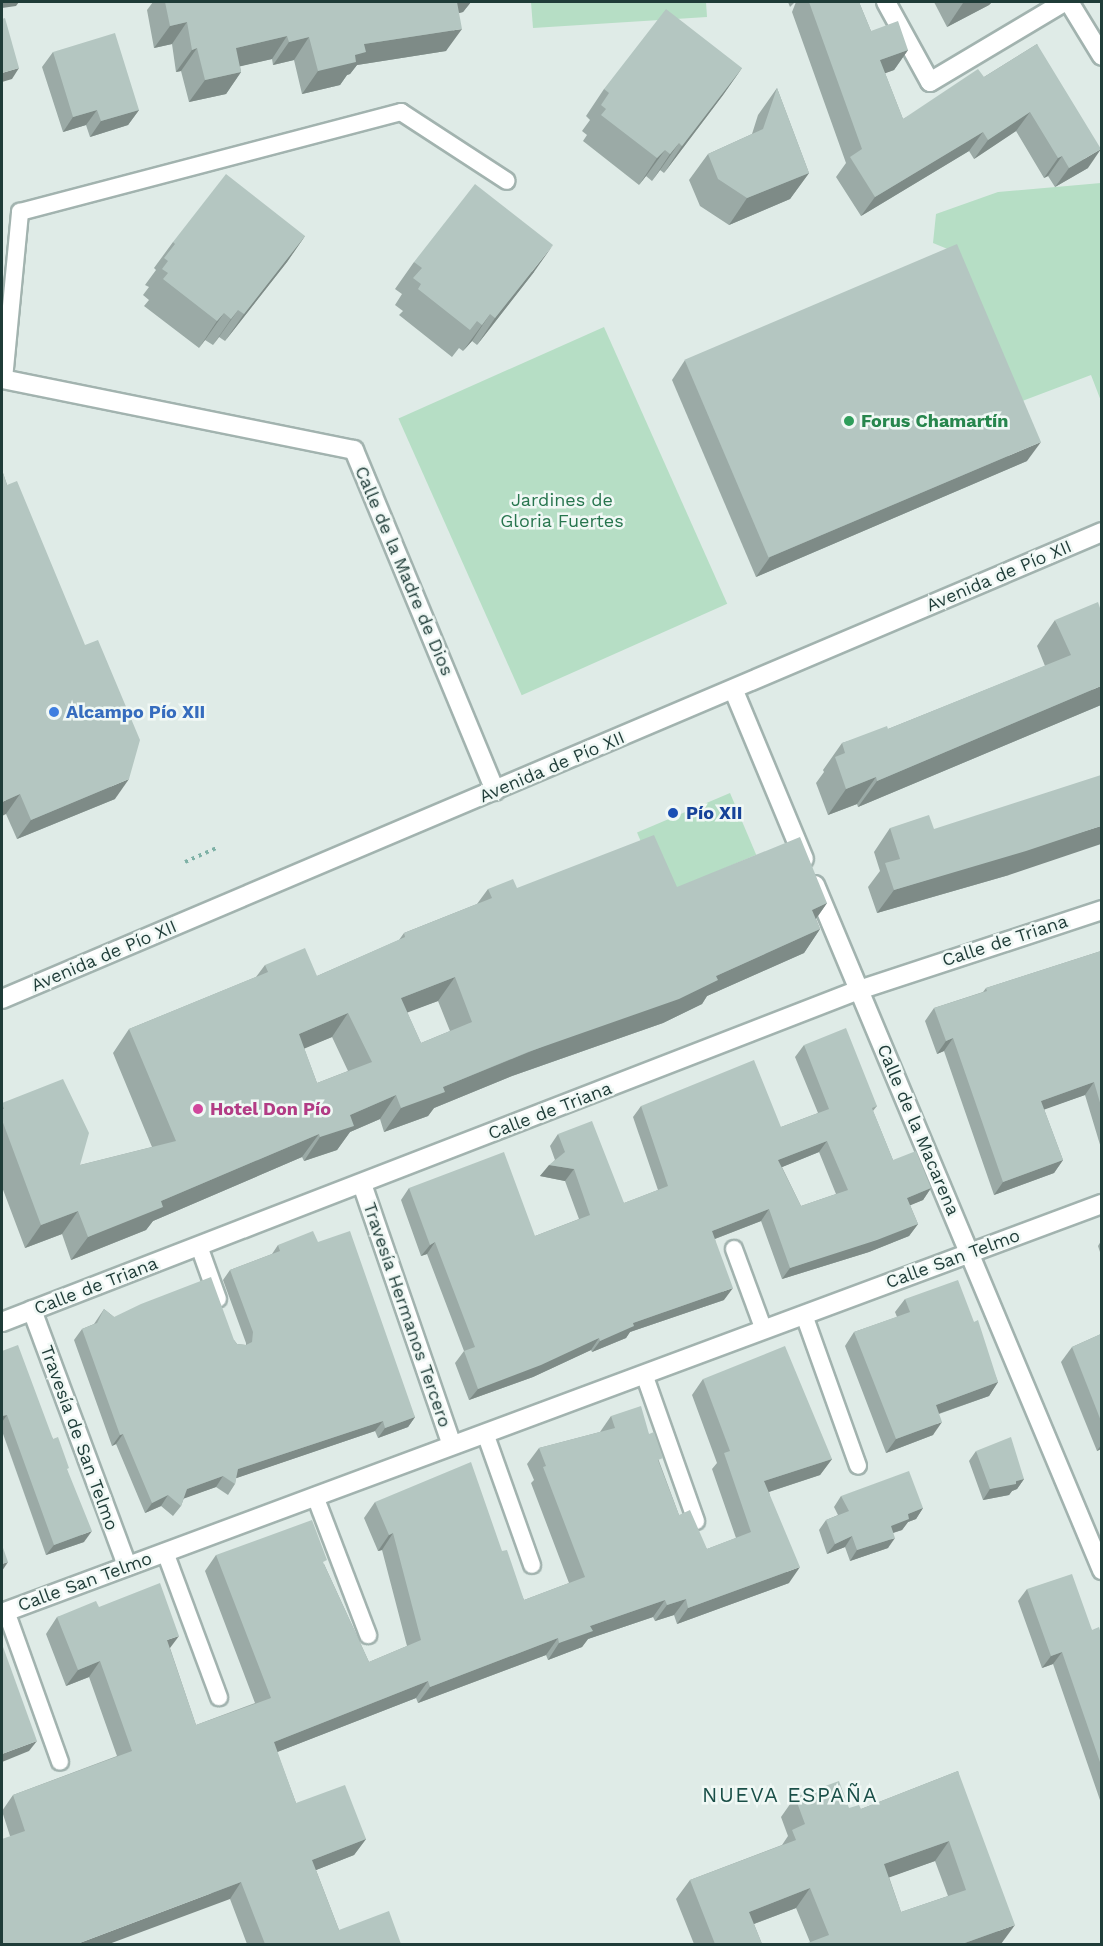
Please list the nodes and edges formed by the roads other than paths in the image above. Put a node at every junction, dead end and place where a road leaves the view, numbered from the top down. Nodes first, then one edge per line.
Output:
1 (886, 2) edge
2 (1064, 2) edge
3 (1069, 2) edge
4 (1101, 56) edge
5 (507, 181) dead end
6 (3, 379) edge
7 (1101, 532) edge
8 (734, 691) junction
9 (495, 791) junction
10 (1101, 910) edge
11 (859, 990) junction
12 (2, 999) edge
13 (362, 1184) junction
14 (1101, 1204) edge
15 (199, 1246) junction
16 (734, 1249) dead end
17 (969, 1253) junction
18 (32, 1310) junction
19 (224, 1313) edge
20 (804, 1315) junction
21 (2, 1322) edge
22 (764, 1330) junction
23 (644, 1374) junction
24 (485, 1433) junction
25 (452, 1446) junction
26 (858, 1466) dead end
27 (315, 1496) junction
28 (696, 1521) edge
29 (165, 1552) junction
30 (532, 1565) dead end
31 (127, 1566) junction
32 (1101, 1570) edge
33 (4, 1612) edge
34 (368, 1635) dead end
35 (219, 1697) dead end
36 (60, 1762) dead end

1 - 2 street
3 - 4 street
5 - 6 lane
6 - 9 street, Calle de la Madre de Dios
7 - 8 street, Avenida de Pío XII
8 - 9 street, Avenida de Pío XII
8 - 11 street, Calle de la Macarena
9 - 12 street, Avenida de Pío XII
10 - 11 street, Calle de Triana
11 - 13 street, Calle de Triana
11 - 17 street, Calle de la Macarena
13 - 15 street, Calle de Triana
13 - 25 street, Travesía Hermanos Tercero
14 - 17 street, Calle San Telmo
15 - 18 street, Calle de Triana
15 - 19 lane
16 - 22 lane
17 - 20 street, Calle San Telmo
17 - 32 street, Calle de la Macarena
18 - 21 street, Calle de Triana
18 - 31 street, Travesía de San Telmo
20 - 22 street, Calle San Telmo
20 - 26 lane
22 - 23 street, Calle San Telmo
23 - 24 street, Calle San Telmo
23 - 28 lane
24 - 25 street, Calle San Telmo
24 - 30 lane
25 - 27 street, Calle San Telmo
27 - 29 street, Calle San Telmo
27 - 34 lane
29 - 31 street, Calle San Telmo
29 - 35 lane, Calle San Telmo
31 - 33 street, Calle San Telmo
33 - 36 lane, Calle San Telmo

